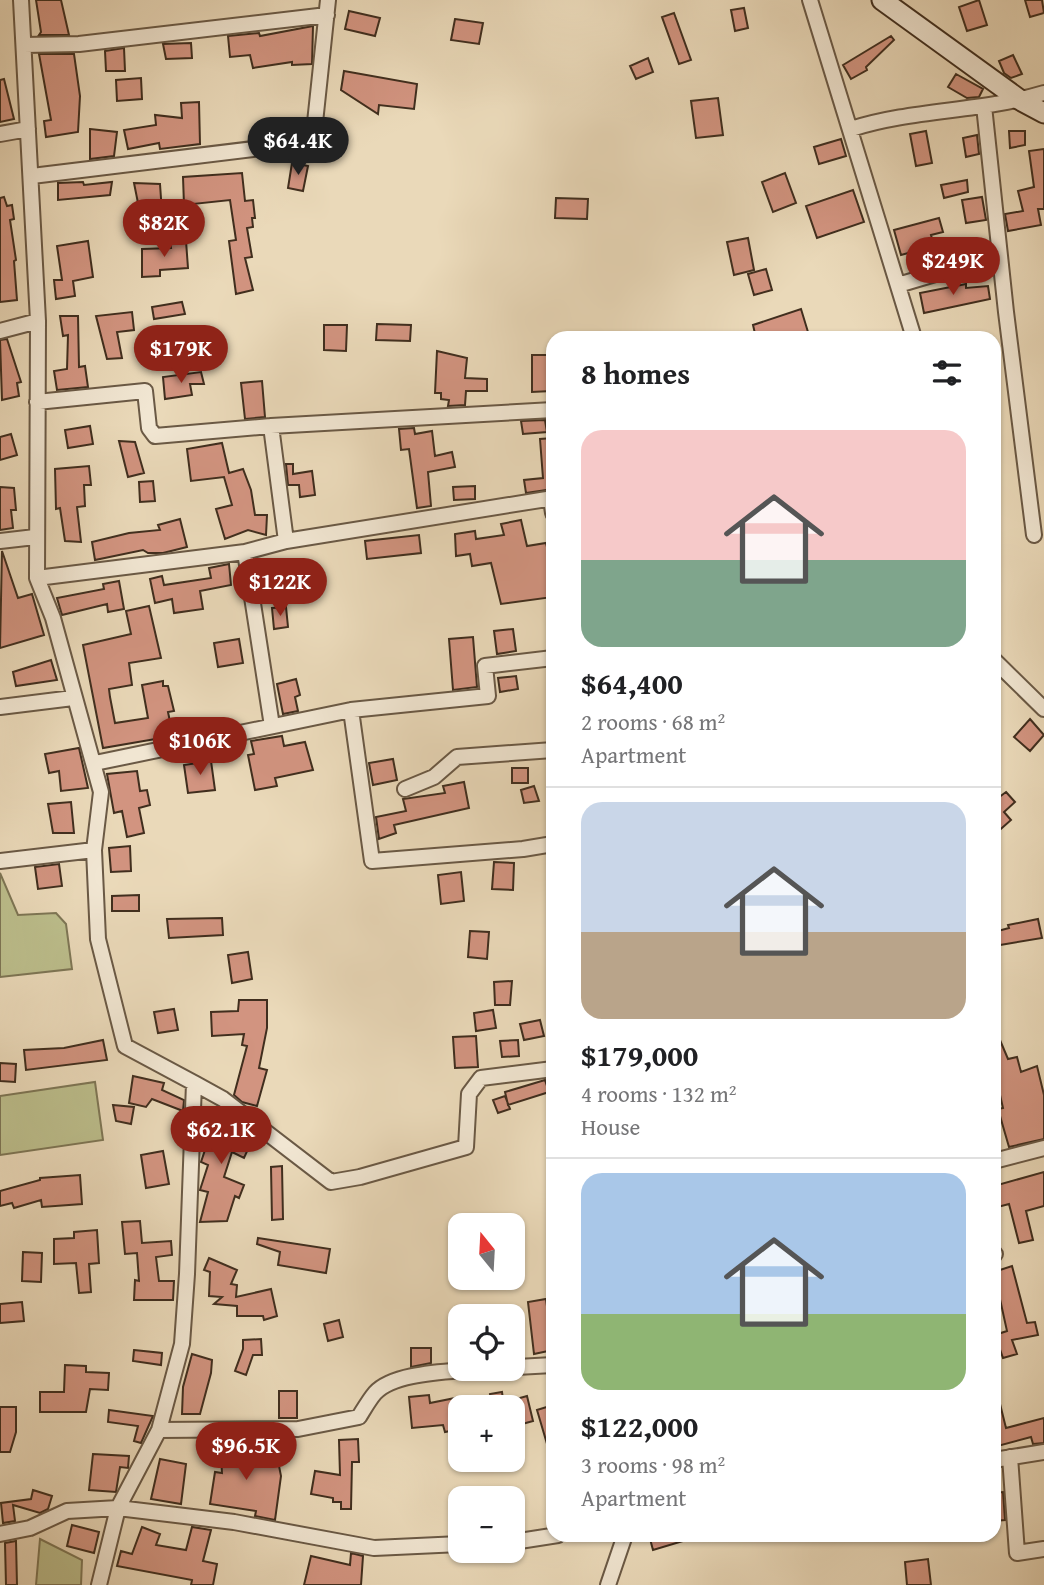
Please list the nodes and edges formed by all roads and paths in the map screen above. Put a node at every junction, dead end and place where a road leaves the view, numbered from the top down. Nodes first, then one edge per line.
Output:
1 (21, 0) edge
2 (810, 0) edge
3 (882, 0) edge
4 (327, 7) edge
5 (24, 45) junction
6 (1044, 93) edge
7 (1020, 100) junction
8 (984, 106) junction
9 (1044, 113) edge
10 (28, 129) junction
11 (850, 129) junction
12 (0, 134) edge
13 (32, 176) junction
14 (999, 255) junction
15 (898, 285) junction
16 (38, 321) junction
17 (0, 331) edge
18 (912, 331) edge
19 (37, 402) junction
20 (546, 410) edge
21 (271, 426) junction
22 (546, 504) edge
23 (1034, 535) dead end
24 (35, 537) junction
25 (0, 541) edge
26 (286, 541) junction
27 (245, 552) junction
28 (37, 578) junction
29 (546, 659) edge
30 (1001, 667) edge
31 (74, 698) junction
32 (0, 707) edge
33 (1044, 709) edge
34 (351, 710) junction
35 (272, 726) junction
36 (546, 751) edge
37 (95, 764) junction
38 (405, 789) dead end
39 (546, 845) edge
40 (94, 850) junction
41 (0, 861) edge
42 (546, 1070) edge
43 (194, 1083) junction
44 (1044, 1148) edge
45 (1001, 1159) edge
46 (546, 1365) edge
47 (525, 1367) edge
48 (448, 1372) edge
49 (159, 1430) junction
50 (1044, 1452) edge
51 (1010, 1457) junction
52 (1001, 1459) edge
53 (118, 1508) junction
54 (0, 1534) edge
55 (546, 1537) edge
56 (525, 1540) edge
57 (623, 1542) edge
58 (448, 1545) edge
59 (1044, 1549) edge
60 (99, 1585) edge
61 (608, 1585) edge

1 - 5 street
2 - 11 street
3 - 7 street
4 - 5 street
4 - 13 street
5 - 10 street
6 - 7 street
7 - 8 street
7 - 9 street
8 - 11 street
8 - 14 street
10 - 12 street
10 - 13 street
11 - 15 street
13 - 16 street
14 - 15 street
14 - 23 street
15 - 18 street
16 - 17 street
16 - 19 street
19 - 21 street
19 - 24 street
20 - 21 street
21 - 26 street
22 - 26 street
24 - 25 street
24 - 28 street
26 - 27 street
27 - 28 street
27 - 35 street
28 - 31 street
29 - 34 street
30 - 33 street
31 - 32 street
31 - 37 street
34 - 35 street
34 - 39 street
35 - 37 street
36 - 38 street
37 - 40 street
40 - 41 street
40 - 43 street
42 - 43 street
43 - 49 street
44 - 45 street
46 - 47 street
48 - 49 street
49 - 53 street
50 - 51 street
51 - 52 street
51 - 59 street
53 - 54 street
53 - 58 street
53 - 60 street
55 - 56 street
57 - 61 street

